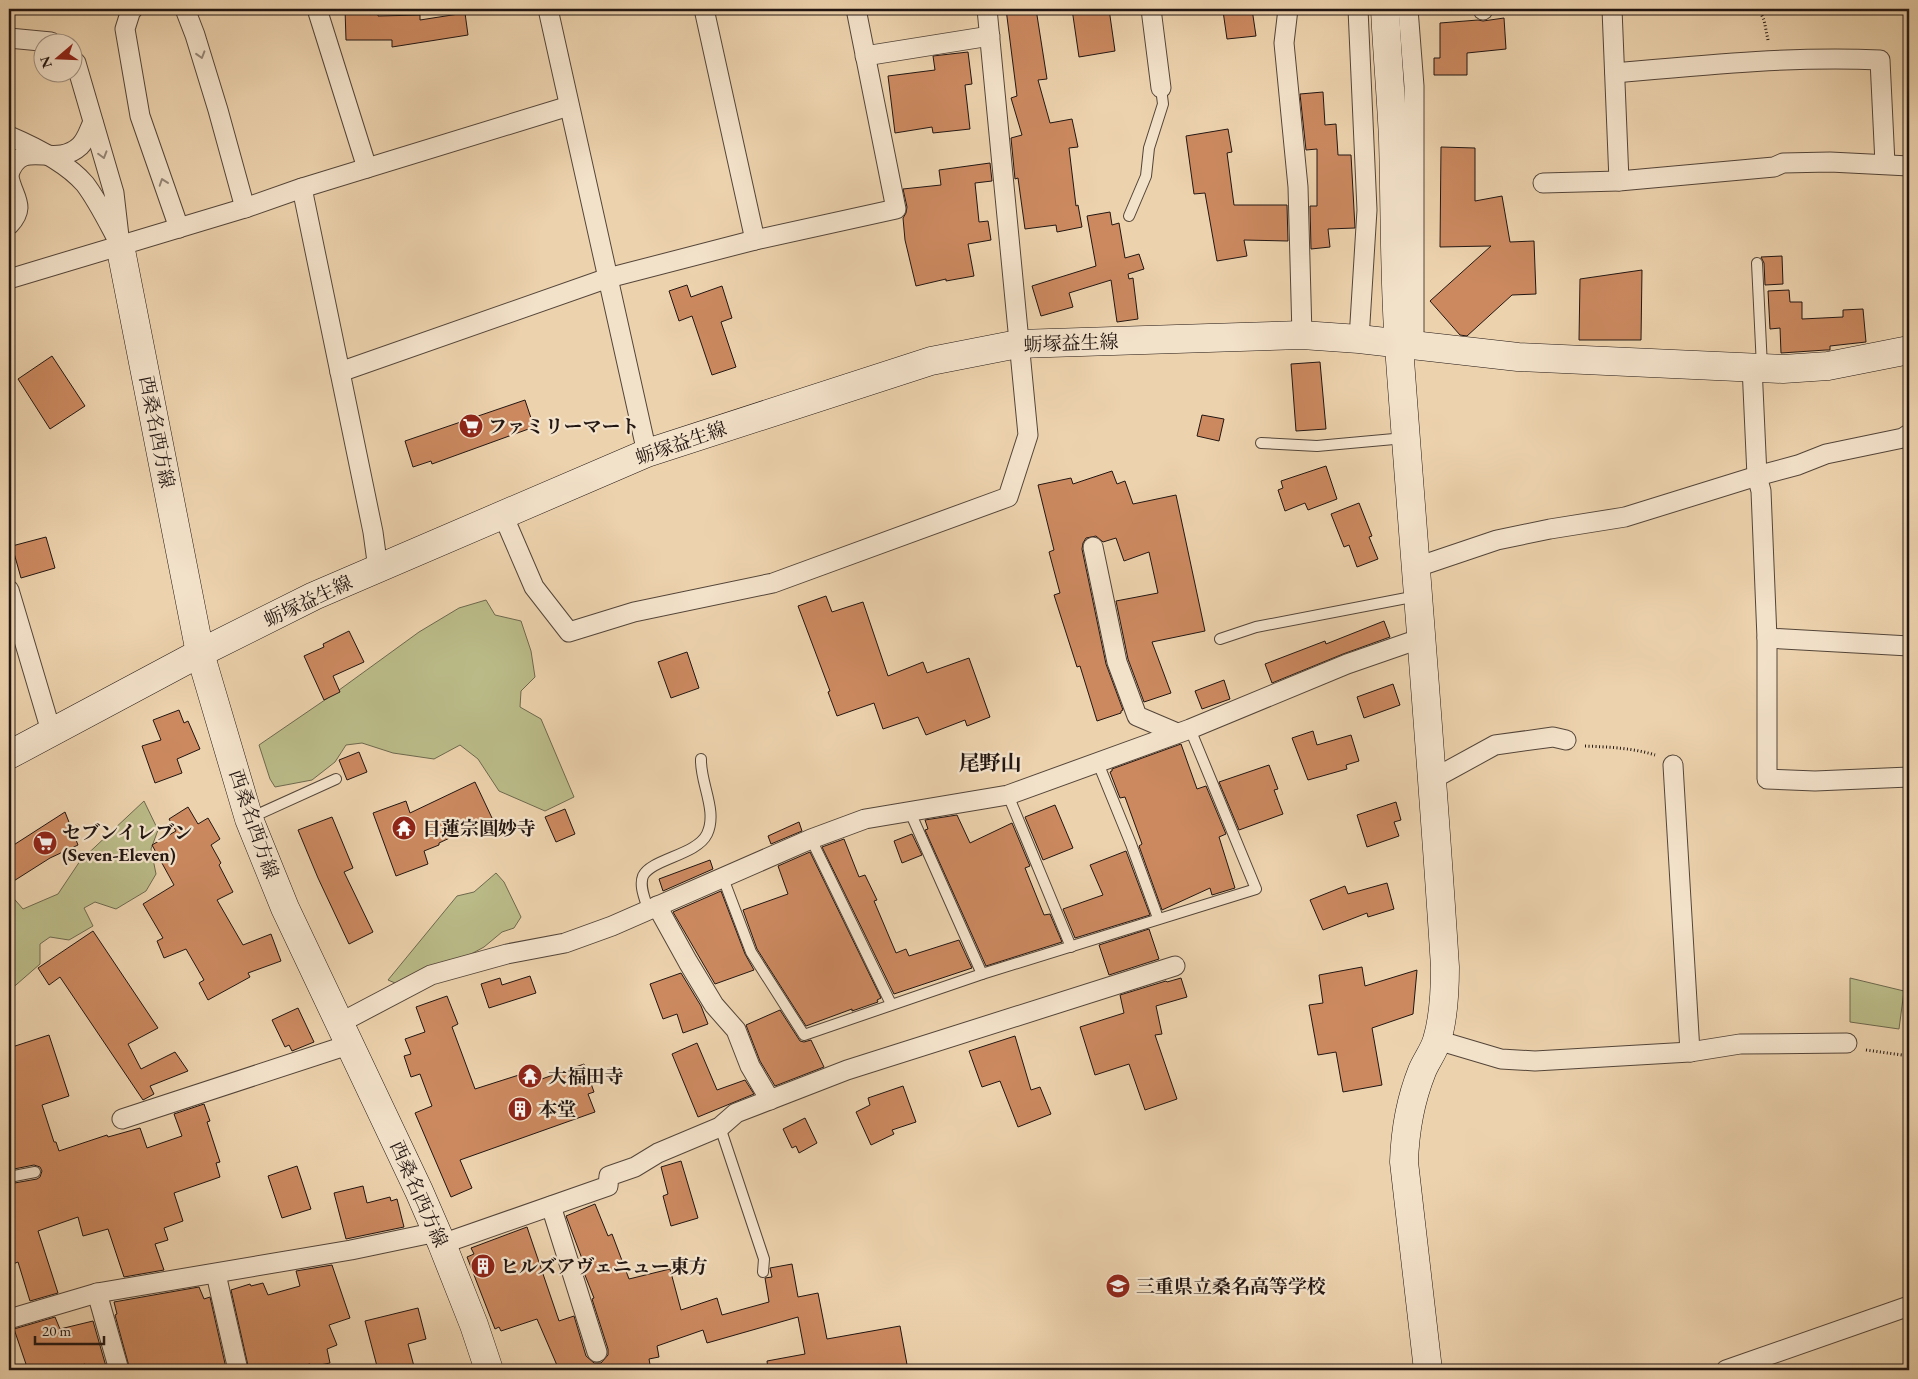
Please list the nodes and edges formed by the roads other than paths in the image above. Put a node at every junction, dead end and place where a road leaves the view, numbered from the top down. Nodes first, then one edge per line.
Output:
1 (133, 9) edge
2 (185, 9) edge
3 (317, 9) edge
4 (548, 9) edge
5 (704, 9) edge
6 (856, 9) edge
7 (987, 9) edge
8 (1151, 9) edge
9 (1288, 9) edge
10 (1358, 9) edge
11 (1384, 9) edge
12 (1408, 9) edge
13 (1612, 9) edge
14 (990, 36) junction
15 (9, 38) edge
16 (32, 40) edge
17 (865, 56) junction
18 (1615, 73) junction
19 (81, 82) edge
20 (1161, 88) joint
21 (569, 106) junction
22 (93, 122) junction
23 (9, 136) edge
24 (50, 156) junction
25 (1885, 164) junction
26 (1909, 166) edge
27 (367, 168) junction
28 (9, 176) edge
29 (1619, 181) junction
30 (1543, 182) dead end
31 (302, 188) junction
32 (246, 208) junction
33 (1129, 216) dead end
34 (9, 225) edge
35 (179, 228) junction
36 (755, 240) junction
37 (120, 245) junction
38 (1757, 263) dead end
39 (608, 278) junction
40 (9, 279) edge
41 (1302, 335) junction
42 (1359, 339) junction
43 (1018, 344) junction
44 (1406, 344) junction
45 (1909, 350) edge
46 (1757, 367) junction
47 (340, 372) junction
48 (1909, 434) edge
49 (1406, 438) junction
50 (1261, 443) dead end
51 (646, 453) junction
52 (1757, 476) junction
53 (503, 515) junction
54 (1093, 547) dead end
55 (1414, 568) junction
56 (378, 569) junction
57 (9, 590) edge
58 (1418, 596) junction
59 (1422, 638) junction
60 (1767, 638) junction
61 (1220, 639) dead end
62 (1909, 646) edge
63 (200, 653) junction
64 (51, 731) junction
65 (1183, 731) junction
66 (1566, 740) road end
67 (10, 755) edge
68 (701, 759) dead end
69 (1098, 763) junction
70 (1673, 765) road end
71 (1909, 777) edge
72 (336, 779) dead end
73 (1433, 779) junction
74 (1008, 795) junction
75 (910, 812) junction
76 (249, 819) junction
77 (811, 839) junction
78 (723, 878) junction
79 (652, 908) junction
80 (1158, 918) junction
81 (1071, 947) junction
82 (1175, 966) dead end
83 (982, 974) junction
84 (891, 1004) junction
85 (343, 1034) junction
86 (1437, 1040) junction
87 (1847, 1043) road end
88 (1690, 1052) junction
89 (770, 1100) junction
90 (122, 1119) dead end
91 (720, 1127) junction
92 (35, 1172) dead end
93 (9, 1177) edge
94 (551, 1206) junction
95 (439, 1238) junction
96 (763, 1272) dead end
97 (216, 1274) junction
98 (97, 1293) junction
99 (1909, 1306) edge
100 (9, 1319) edge
101 (597, 1352) dead end
102 (119, 1370) edge
103 (238, 1370) edge
104 (489, 1370) edge
105 (1428, 1370) edge
106 (1726, 1370) edge

35 -> 1 street
2 -> 32 street
3 - 27 street
4 - 21 street
5 - 36 street
6 - 17 street
7 - 14 street
8 - 20 street
9 - 41 street
10 - 42 street
11 - 44 street
12 - 44 street
13 - 18 street
14 - 17 street
14 - 43 street
15 - 16 street
17 - 36 street
18 - 25 street
18 - 29 street
19 - 22 street
20 - 33 lane
21 - 27 street
21 - 39 street
22 - 24 street
22 -> 37 street
23 - 24 street
24 - 28 street
24 - 37 street
25 - 26 street
25 - 29 street
27 - 31 street
28 - 34 street
29 - 30 street
31 - 32 street
31 - 47 street
32 - 35 street
35 - 37 street
36 - 39 street
37 - 40 street
37 - 63 street, 西桑名西方線
38 - 46 lane
39 - 47 street
39 - 51 street
41 - 42 street, 蛎塚益生線
41 - 43 street, 蛎塚益生線
42 - 44 street, 蛎塚益生線
43 - 51 street, 蛎塚益生線
43 - 53 street
44 - 46 street, 蛎塚益生線
44 - 49 street
45 - 46 street, 蛎塚益生線
46 - 52 street
47 - 56 street
48 - 52 street
49 - 50 lane
49 - 55 street
51 - 53 street, 蛎塚益生線
52 - 55 street
52 - 60 street
53 - 56 street, 蛎塚益生線
54 - 65 street
55 - 58 street
56 - 63 street, 蛎塚益生線
57 - 64 street
58 - 59 street
58 - 61 lane
59 - 65 street
59 - 73 street
60 - 62 street
60 - 71 street
63 - 64 street, 蛎塚益生線
63 - 76 street, 西桑名西方線
64 - 67 street, 蛎塚益生線
65 - 69 street
65 - 80 lane
66 - 73 street
68 - 79 lane
69 - 74 street
69 - 80 lane
70 - 88 street
72 - 76 lane
73 - 86 street
74 - 75 street
74 - 81 lane
75 - 77 street
75 - 83 lane
76 - 85 street, 西桑名西方線
77 - 78 street
77 - 84 lane
78 - 79 street
78 - 84 lane
79 - 85 street
79 - 89 street
80 - 81 lane
81 - 83 lane
82 - 89 street
83 - 84 lane
85 - 90 street
85 - 95 street, 西桑名西方線
86 - 88 street
86 - 105 street
87 - 88 street
89 - 91 street
91 - 94 street
91 - 96 lane
92 - 93 lane
94 - 95 street
94 - 101 street
95 - 97 street
95 - 104 street, 西桑名西方線
97 - 98 street
97 - 103 street
98 - 100 street
98 - 102 street
99 - 106 street

